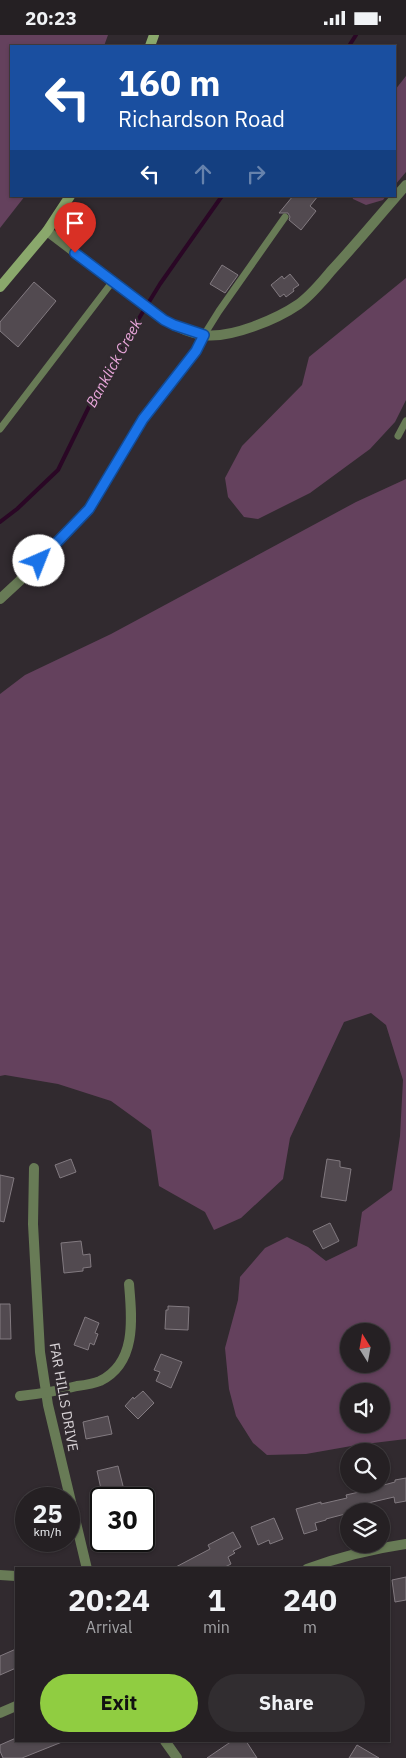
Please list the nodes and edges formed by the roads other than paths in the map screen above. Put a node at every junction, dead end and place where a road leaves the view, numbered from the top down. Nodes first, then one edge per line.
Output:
1 (406, 185) edge
2 (69, 197) edge
3 (396, 197) edge
4 (396, 197) edge
5 (285, 217) dead end
6 (46, 231) junction
7 (113, 281) junction
8 (0, 287) edge
9 (204, 335) junction
10 (406, 421) edge
11 (0, 429) edge
12 (398, 435) dead end
13 (0, 599) edge
14 (34, 1168) dead end
15 (130, 1284) dead end
16 (46, 1393) junction
17 (20, 1396) dead end
18 (406, 1544) edge
19 (87, 1567) edge
20 (312, 1567) edge
21 (0, 1575) edge
22 (15, 1576) edge
23 (15, 1706) edge
24 (0, 1713) edge
25 (166, 1742) edge
26 (177, 1758) edge

1 - 4 street
2 - 6 main road
3 - 9 street
5 - 9 lane
6 - 7 street
6 - 8 main road
7 - 9 street
7 - 11 lane
9 - 13 street
10 - 12 lane
14 - 16 street, FAR HILLS DRIVE
15 - 16 street
16 - 17 street
16 - 19 street, FAR HILLS DRIVE
18 - 20 street
21 - 22 street
23 - 24 street
25 - 26 street

